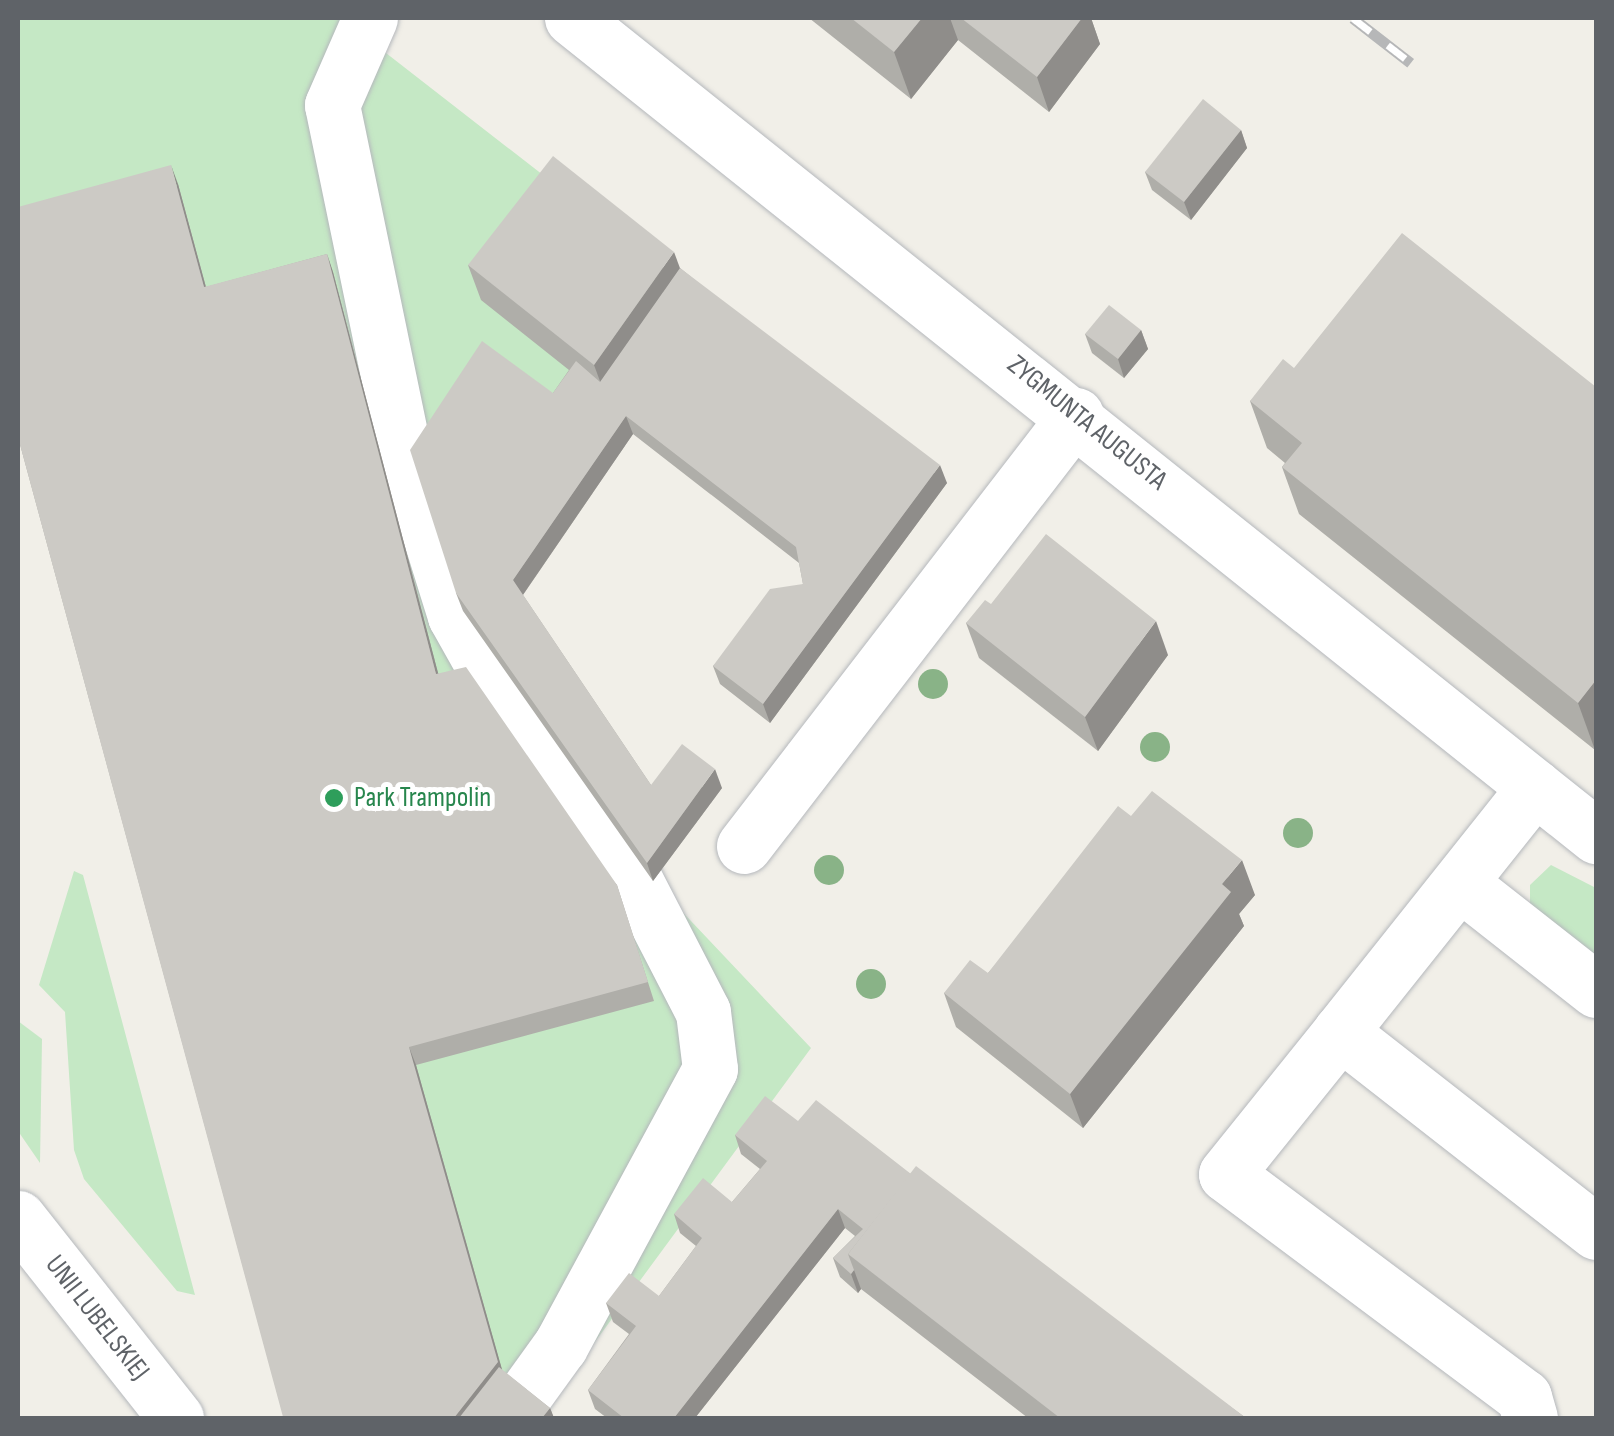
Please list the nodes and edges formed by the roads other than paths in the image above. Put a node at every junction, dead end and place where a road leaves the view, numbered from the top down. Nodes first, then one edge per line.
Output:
1 (370, 18) edge
2 (572, 18) edge
3 (1076, 415) junction
4 (1535, 787) junction
5 (1596, 836) edge
6 (744, 846) dead end
7 (1460, 882) junction
8 (1596, 990) edge
9 (1340, 1032) junction
10 (18, 1218) edge
11 (1596, 1232) edge
12 (176, 1418) edge
13 (508, 1418) edge
14 (1530, 1418) edge

1 - 13 street
2 - 3 street, ZYGMUNTA AUGUSTA
3 - 4 street, ZYGMUNTA AUGUSTA
3 - 6 street
4 - 5 street, ZYGMUNTA AUGUSTA
4 - 7 street
7 - 8 street
7 - 9 street
9 - 11 street
9 - 14 street
10 - 12 street, UNII LUBELSKIEJ

